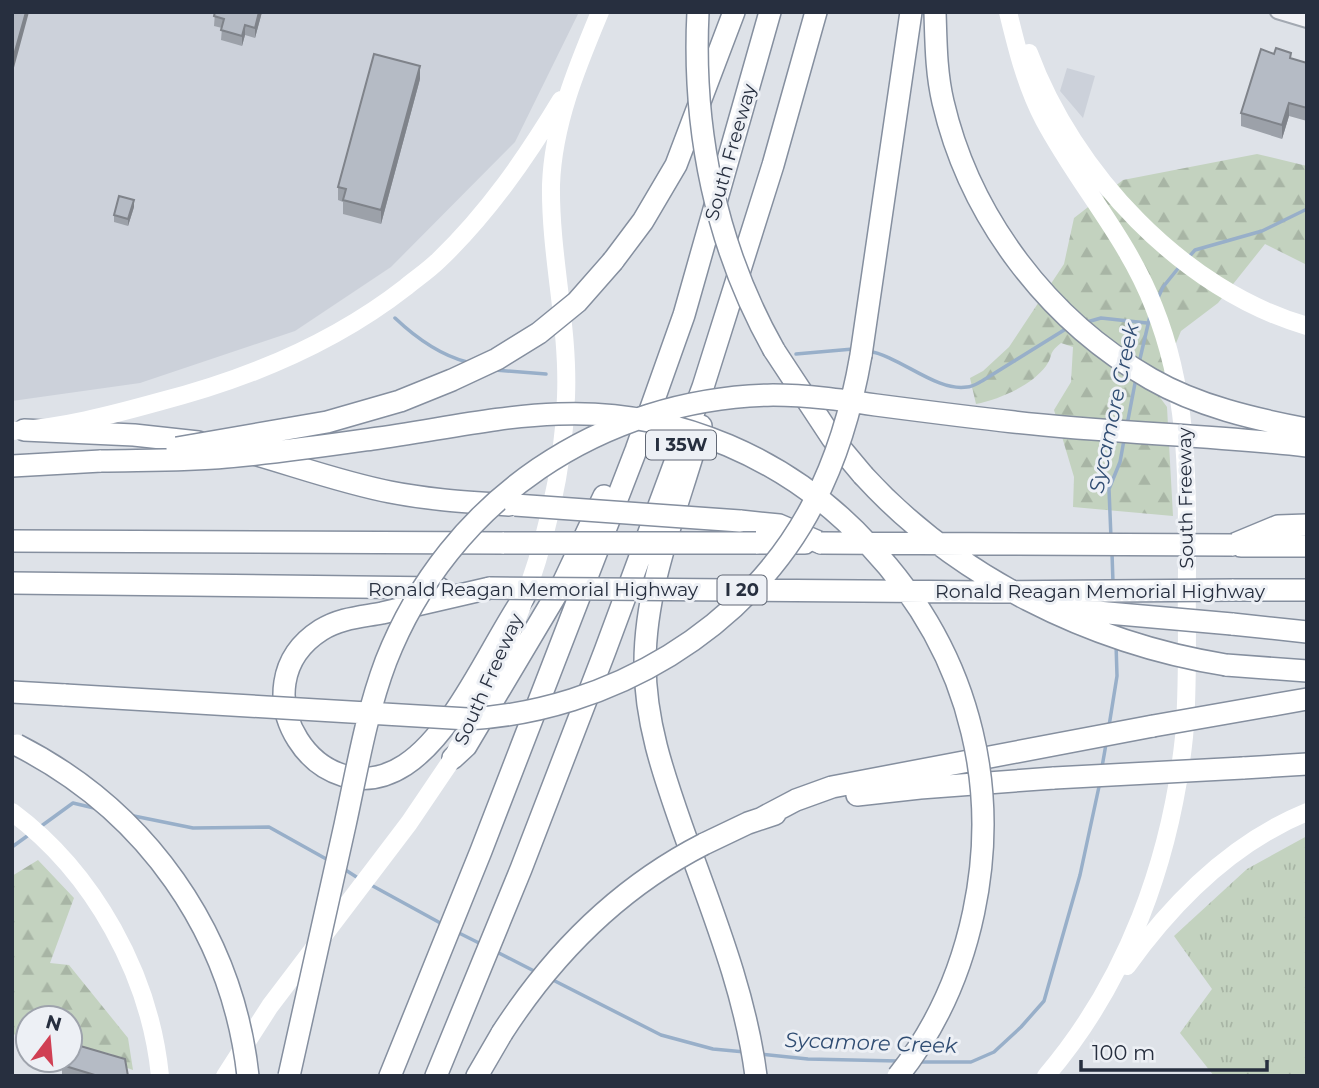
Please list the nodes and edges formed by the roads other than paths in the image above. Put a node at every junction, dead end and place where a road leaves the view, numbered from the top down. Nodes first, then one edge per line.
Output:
1 (600, 12) edge
2 (698, 12) edge
3 (734, 12) edge
4 (770, 12) edge
5 (816, 12) edge
6 (911, 12) edge
7 (935, 12) edge
8 (1008, 12) edge
9 (1016, 12) edge
10 (1278, 12) edge
11 (1307, 21) edge
12 (571, 82) junction
13 (1082, 170) junction
14 (1307, 326) edge
15 (703, 387) junction
16 (1307, 429) edge
17 (18, 430) edge
18 (1307, 446) edge
19 (636, 450) junction
20 (101, 461) junction
21 (12, 466) edge
22 (1307, 525) edge
23 (12, 541) edge
24 (821, 543) junction
25 (1232, 545) junction
26 (1307, 546) edge
27 (12, 583) edge
28 (490, 588) junction
29 (1307, 590) edge
30 (993, 592) junction
31 (523, 597) junction
32 (1307, 632) edge
33 (1307, 671) edge
34 (12, 692) edge
35 (1307, 699) edge
36 (14, 744) edge
37 (453, 758) junction
38 (1307, 764) edge
39 (12, 812) edge
40 (1307, 812) edge
41 (762, 818) junction
42 (1081, 1029) junction
43 (160, 1076) edge
44 (225, 1076) edge
45 (248, 1076) edge
46 (289, 1076) edge
47 (390, 1076) edge
48 (436, 1076) edge
49 (477, 1076) edge
50 (756, 1076) edge
51 (898, 1076) edge
52 (1046, 1076) edge

1 - 12 main road, South Freeway
2 - 33 highway, bridge
3 - 20 highway, bridge
4 - 19 highway, South Freeway / I 35W
5 - 15 highway, I 35W
6 - 34 highway, bridge
7 - 16 highway, bridge
8 - 13 main road, South Freeway
9 - 13 main road
10 - 11 street
12 - 17 main road
12 - 31 main road, South Freeway
13 - 14 main road
13 - 42 main road, South Freeway, bridge
15 - 48 highway, I 35W
15 - 50 highway
17 - 24 highway, bridge
18 - 46 highway, bridge
19 - 37 highway
19 - 47 highway, South Freeway / I 35W
20 - 21 highway
20 - 51 highway, bridge
22 - 25 highway
23 - 24 highway, bridge
24 - 25 highway, bridge
25 - 26 highway
27 - 28 highway, Ronald Reagan Memorial Highway / I 20
28 - 30 highway, Ronald Reagan Memorial Highway / I 20, bridge
28 - 31 highway
29 - 30 highway, Ronald Reagan Memorial Highway / I 20, bridge
30 - 32 highway, bridge
31 - 37 main road, South Freeway
35 - 41 highway, bridge
36 - 45 highway, bridge
37 - 44 main road, South Freeway, bridge
38 - 41 highway, bridge
39 - 43 main road
40 - 42 main road
41 - 49 highway, bridge
42 - 52 main road, South Freeway

